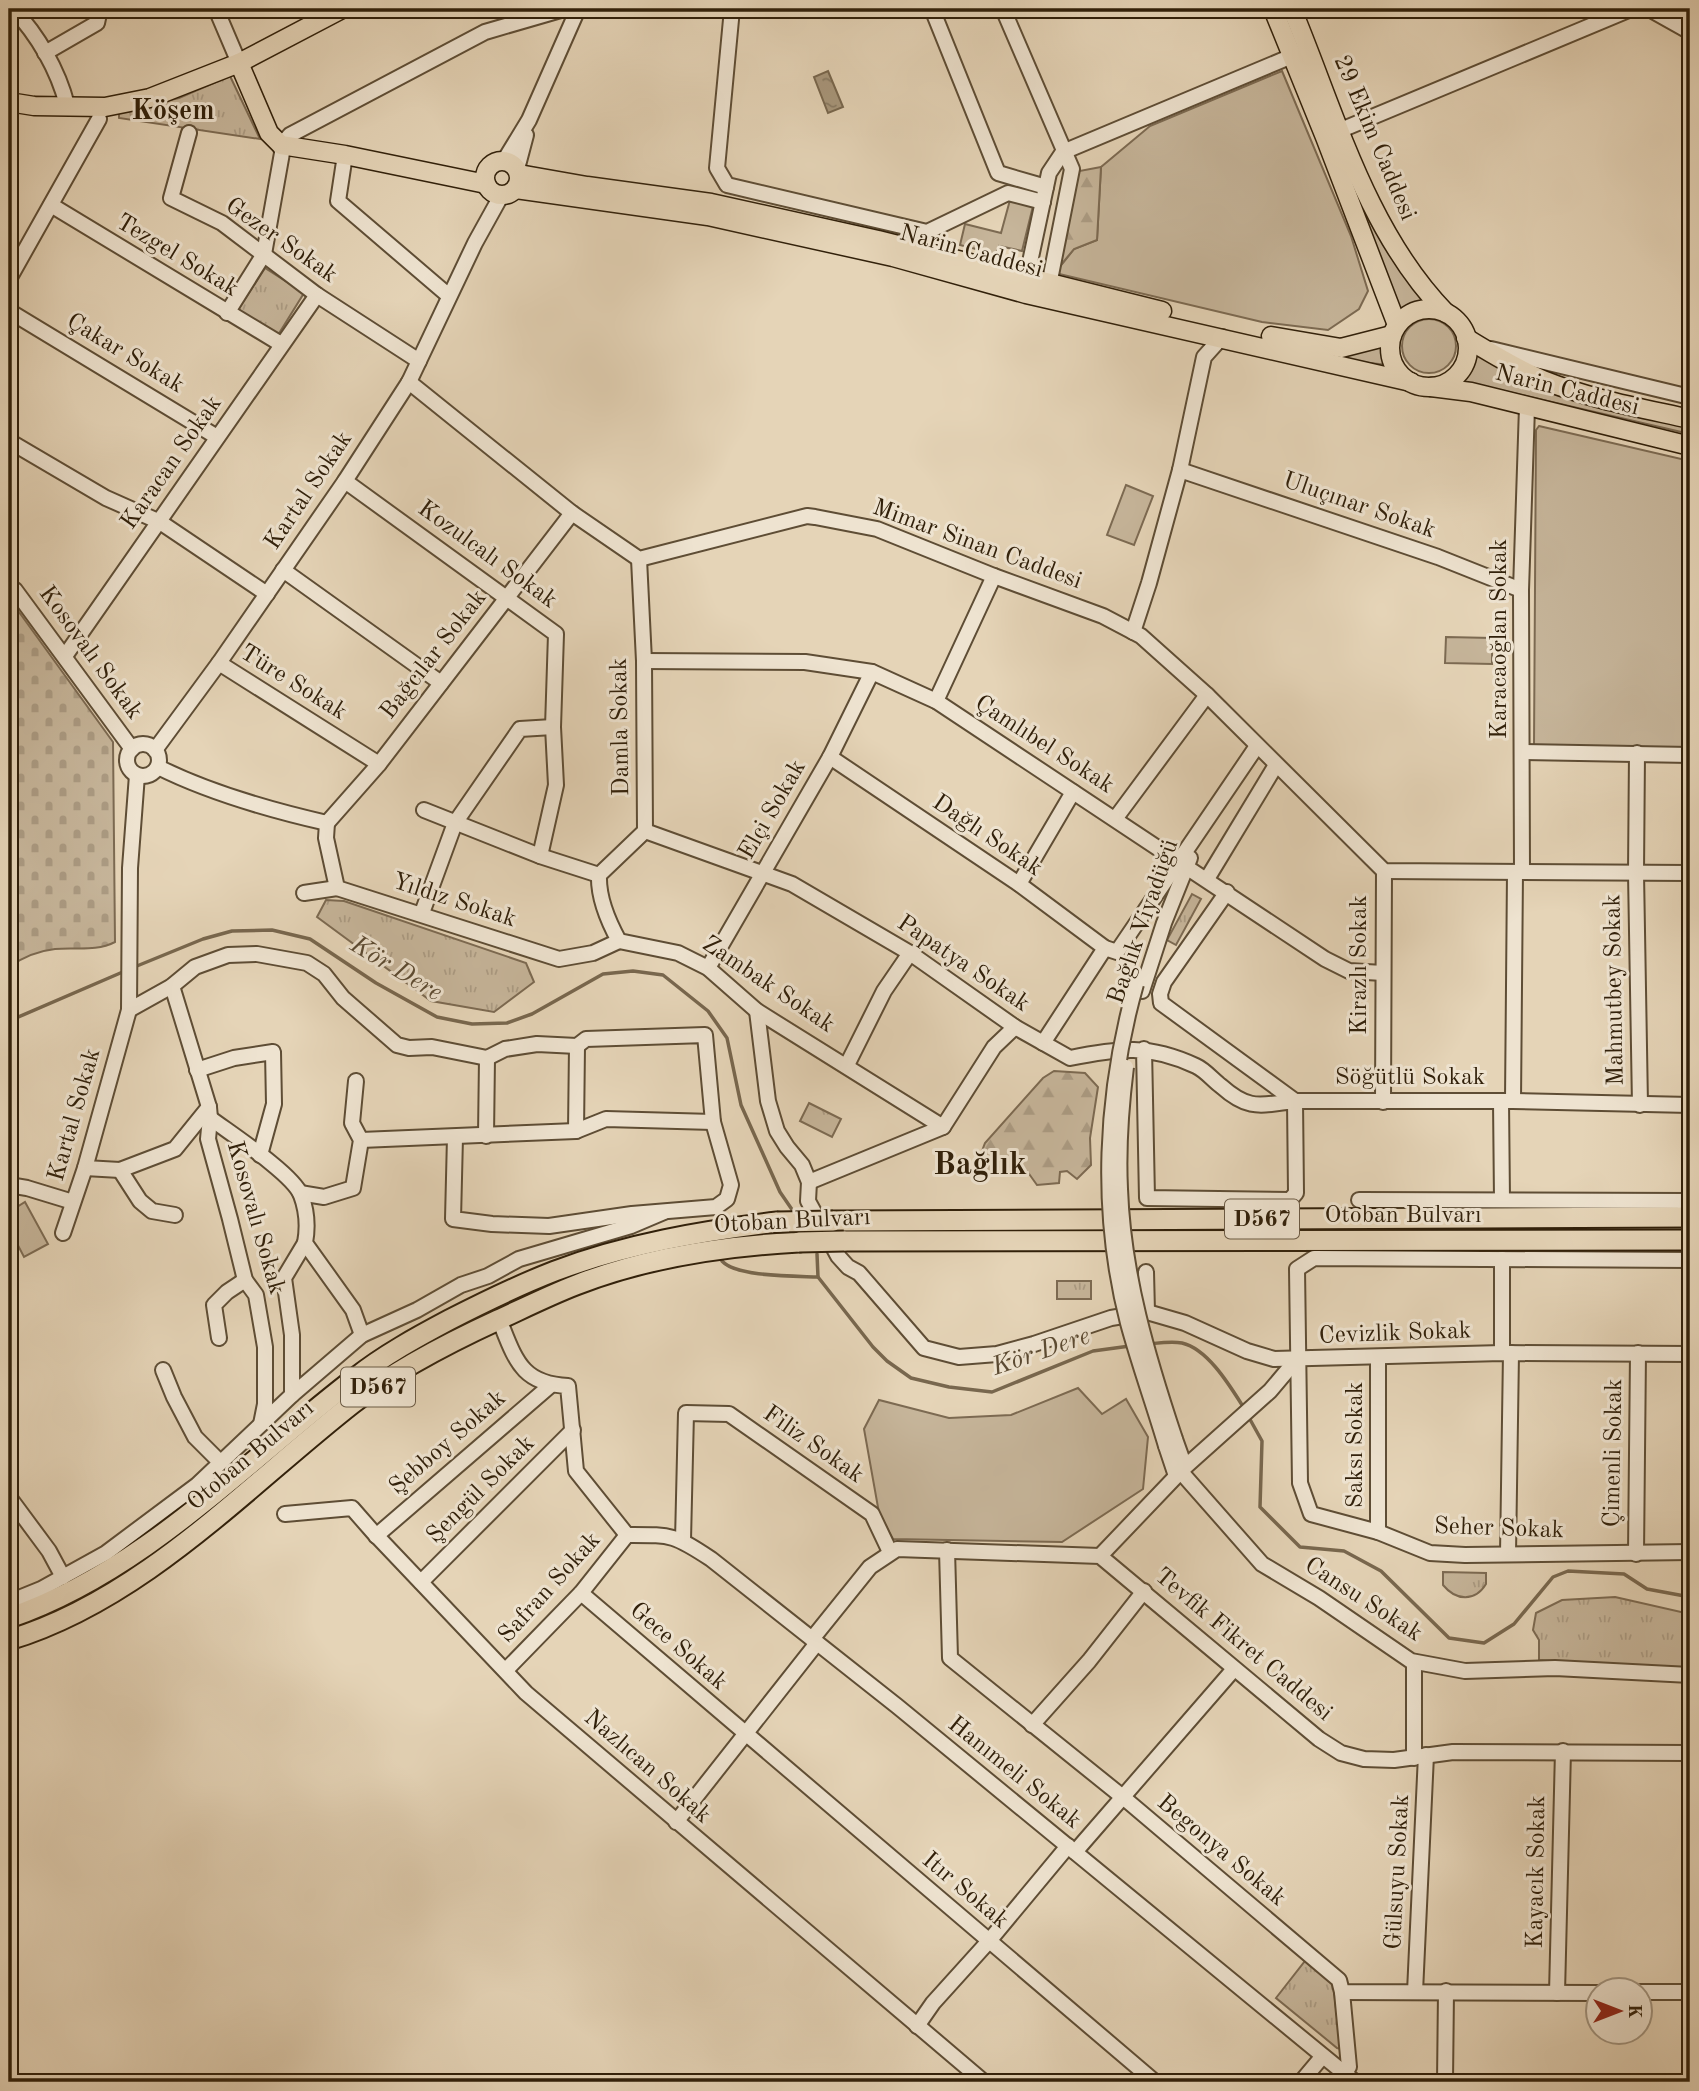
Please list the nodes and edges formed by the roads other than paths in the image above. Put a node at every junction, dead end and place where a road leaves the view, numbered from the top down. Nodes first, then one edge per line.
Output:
1 (13, 9) edge
2 (100, 9) edge
3 (216, 9) edge
4 (342, 9) edge
5 (564, 9) edge
6 (578, 9) edge
7 (732, 9) edge
8 (932, 9) edge
9 (1003, 9) edge
10 (1272, 9) edge
11 (1292, 9) edge
12 (1631, 9) edge
13 (1649, 9) edge
14 (1690, 32) edge
15 (45, 52) junction
16 (1292, 56) junction
17 (239, 63) junction
18 (9, 102) edge
19 (67, 105) junction
20 (99, 119) dead end
21 (1341, 130) junction
22 (189, 133) dead end
23 (281, 145) junction
24 (1063, 152) junction
25 (345, 155) junction
26 (503, 180) junction
27 (1044, 186) junction
28 (1043, 202) junction
29 (51, 205) junction
30 (9, 246) edge
31 (23, 254) junction
32 (264, 254) junction
33 (1027, 276) junction
34 (9, 279) edge
35 (1049, 285) junction
36 (317, 295) junction
37 (449, 296) junction
38 (9, 311) edge
39 (227, 313) junction
40 (1446, 313) junction
41 (1395, 330) junction
42 (1196, 331) junction
43 (1222, 337) junction
44 (1474, 342) junction
45 (281, 344) junction
46 (1204, 357) junction
47 (419, 361) junction
48 (409, 382) junction
49 (1411, 382) junction
50 (1431, 387) junction
51 (1690, 397) edge
52 (1527, 407) junction
53 (1690, 419) edge
54 (217, 437) junction
55 (9, 441) edge
56 (1690, 446) edge
57 (1180, 470) junction
58 (345, 481) junction
59 (572, 513) junction
60 (160, 522) junction
61 (639, 559) junction
62 (283, 570) junction
63 (994, 576) junction
64 (9, 586) edge
65 (1521, 590) junction
66 (267, 594) junction
67 (507, 597) junction
68 (1133, 632) junction
69 (65, 656) junction
70 (644, 661) junction
71 (219, 663) junction
72 (872, 672) junction
73 (441, 683) junction
74 (1207, 695) junction
75 (936, 701) junction
76 (553, 727) junction
77 (1257, 746) junction
78 (132, 749) junction
79 (155, 750) junction
80 (1522, 751) junction
81 (1637, 753) junction
82 (1690, 755) edge
83 (830, 757) junction
84 (379, 764) junction
85 (1276, 765) junction
86 (158, 767) junction
87 (137, 775) junction
88 (1073, 792) junction
89 (424, 810) dead end
90 (1115, 819) junction
91 (327, 823) junction
92 (455, 823) junction
93 (645, 831) junction
94 (540, 856) junction
95 (1183, 863) junction
96 (1384, 871) junction
97 (1518, 872) junction
98 (1636, 873) junction
99 (1690, 873) edge
100 (763, 874) junction
101 (599, 875) junction
102 (1207, 878) junction
103 (1019, 884) junction
104 (337, 888) junction
105 (1227, 892) junction
106 (304, 893) dead end
107 (422, 913) junction
108 (619, 941) junction
109 (1111, 950) junction
110 (910, 953) junction
111 (708, 968) junction
112 (1383, 973) junction
113 (172, 986) junction
114 (129, 1010) junction
115 (757, 1011) junction
116 (1015, 1027) junction
117 (1043, 1043) junction
118 (577, 1046) junction
119 (1144, 1049) junction
120 (487, 1058) junction
121 (284, 1059) dead end
122 (847, 1065) junction
123 (197, 1070) junction
124 (356, 1081) dead end
125 (274, 1085) junction
126 (1295, 1101) junction
127 (1507, 1101) junction
128 (1383, 1102) junction
129 (1640, 1105) junction
130 (1690, 1105) edge
131 (1254, 1106) joint
132 (209, 1112) junction
133 (713, 1122) junction
134 (943, 1127) junction
135 (576, 1131) junction
136 (486, 1136) junction
137 (455, 1138) junction
138 (360, 1140) junction
139 (260, 1154) junction
140 (85, 1168) junction
141 (120, 1170) junction
142 (809, 1182) junction
143 (9, 1185) edge
144 (300, 1193) junction
145 (1359, 1199) dead end
146 (1502, 1200) junction
147 (1690, 1201) edge
148 (73, 1202) junction
149 (664, 1212) junction
150 (175, 1215) dead end
151 (1690, 1217) edge
152 (63, 1233) dead end
153 (1690, 1240) edge
154 (305, 1243) junction
155 (1502, 1259) junction
156 (1690, 1260) edge
157 (1146, 1272) dead end
158 (244, 1280) junction
159 (1147, 1311) junction
160 (503, 1329) dead end
161 (362, 1335) junction
162 (219, 1338) dead end
163 (1507, 1353) junction
164 (1638, 1353) junction
165 (1690, 1354) edge
166 (1378, 1357) junction
167 (1297, 1359) junction
168 (163, 1370) dead end
169 (551, 1385) junction
170 (292, 1395) junction
171 (261, 1424) junction
172 (573, 1430) junction
173 (220, 1462) junction
174 (1181, 1472) junction
175 (9, 1497) edge
176 (285, 1514) dead end
177 (1378, 1532) junction
178 (627, 1535) junction
179 (376, 1536) junction
180 (683, 1540) junction
181 (947, 1550) junction
182 (890, 1552) junction
183 (1690, 1552) edge
184 (1508, 1554) junction
185 (1636, 1554) junction
186 (1100, 1556) junction
187 (63, 1577) junction
188 (421, 1582) junction
189 (1144, 1591) junction
190 (581, 1593) junction
191 (9, 1602) edge
192 (9, 1618) edge
193 (9, 1640) edge
194 (814, 1641) junction
195 (1414, 1662) junction
196 (1234, 1669) junction
197 (506, 1670) junction
198 (1690, 1675) edge
199 (1032, 1725) junction
200 (746, 1735) junction
201 (1563, 1751) junction
202 (1690, 1753) edge
203 (1420, 1756) junction
204 (1124, 1798) junction
205 (676, 1822) junction
206 (1071, 1849) junction
207 (989, 1941) junction
208 (1446, 1991) junction
209 (1342, 1992) junction
210 (1415, 1992) junction
211 (1654, 1992) edge
212 (1690, 1992) edge
213 (1557, 1993) junction
214 (1584, 1993) edge
215 (917, 2026) junction
216 (1322, 2057) junction
217 (1349, 2078) edge
218 (984, 2082) edge
219 (1155, 2082) edge
220 (1301, 2082) edge
221 (1445, 2082) edge

1 - 15 street
2 - 15 street
3 - 17 street
4 - 17 main road
5 - 23 street
6 - 26 street, Kartal Sokak
7 - 28 street
8 - 27 street
9 - 24 street
10 - 16 main road, 29 Ekim Caddesi
11 - 21 main road, 29 Ekim Caddesi
12 - 21 street
13 - 14 street
15 - 19 street
16 - 24 street
16 - 41 main road, 29 Ekim Caddesi
17 - 19 main road
17 - 23 main road
18 - 19 main road
20 - 29 street
21 - 40 main road, 29 Ekim Caddesi
22 - 32 street, Gezer Sokak
23 - 25 main road
23 - 32 street
24 - 27 street
24 - 35 street
25 - 26 main road
25 - 37 street
26 - 33 main road, Narin Caddesi
26 - 37 street, Kartal Sokak
26 - 42 main road, Narin Caddesi
27 - 28 street
28 - 33 street
29 - 31 street
29 - 39 street, Tezgel Sokak
30 - 31 street
31 - 34 street
32 - 36 street, Gezer Sokak
32 - 39 street
33 - 35 main road, Narin Caddesi
35 - 41 main road, Narin Caddesi
36 - 45 street, Karacan Sokak
36 - 47 street, Gezer Sokak
37 - 47 street, Kartal Sokak
38 - 54 street, Çakar Sokak
39 - 45 street, Tezgel Sokak
40 - 41 main road
40 - 44 main road
41 - 49 main road
42 - 43 main road, Narin Caddesi
42 - 46 street
43 - 46 street
43 - 49 main road, Narin Caddesi
44 - 50 main road
44 - 51 street
44 - 53 main road, Narin Caddesi
45 - 54 street, Karacan Sokak
46 - 57 street
47 - 48 street, Kartal Sokak
48 - 58 street, Kartal Sokak
48 - 59 street
49 - 50 main road
50 - 52 main road, Narin Caddesi
52 - 56 main road, Narin Caddesi
52 - 65 street, Karacaoğlan Sokak
54 - 60 street, Karacan Sokak
55 - 60 street
57 - 65 street, Uluçınar Sokak
57 - 68 street
58 - 62 street, Kartal Sokak
58 - 67 street, Kozulcalı Sokak
59 - 61 street
59 - 67 street, Bağcılar Sokak
60 - 66 street
60 - 69 street, Karacan Sokak
61 - 63 street, Mimar Sinan Caddesi
61 - 70 street, Damla Sokak
62 - 66 street, Kartal Sokak
62 - 73 street
63 - 68 street, Mimar Sinan Caddesi
63 - 75 street
64 - 69 street, Kosovalı Sokak
65 - 80 street, Karacaoğlan Sokak
66 - 71 street, Kartal Sokak
67 - 73 street, Bağcılar Sokak
67 - 76 street, Kozulcalı Sokak
68 - 74 street, Mimar Sinan Caddesi
69 - 78 street, Kosovalı Sokak
70 - 72 street, Çamlıbel Sokak
70 - 93 street, Damla Sokak
71 - 79 street, Kartal Sokak
71 - 84 street, Türe Sokak
72 - 75 street, Çamlıbel Sokak
72 - 83 street, Elçi Sokak
73 - 84 street, Bağcılar Sokak
74 - 77 street, Mimar Sinan Caddesi
74 - 90 street
75 - 88 street, Çamlıbel Sokak
76 - 92 street
76 - 94 street, Kozulcalı Sokak
77 - 85 street, Mimar Sinan Caddesi
77 - 95 street, Bağlık Viyadüğü
78 - 79 street
78 - 87 street
79 - 86 street
80 - 81 street
80 - 97 street, Karacaoğlan Sokak
81 - 82 street
81 - 98 street, Mahmutbey Sokak
83 - 100 street, Elçi Sokak
83 - 103 street, Dağlı Sokak
84 - 91 street, Bağcılar Sokak
85 - 96 street, Mimar Sinan Caddesi
85 - 102 street
86 - 87 street
86 - 91 street
87 - 114 street, Kartal Sokak
88 - 90 street, Çamlıbel Sokak
88 - 103 street
89 - 92 street
90 - 95 street, Çamlıbel Sokak
91 - 104 street
92 - 94 street
92 - 107 street
93 - 100 street, Papatya Sokak
93 - 101 street, Damla Sokak
94 - 101 street
95 - 102 street, Çamlıbel Sokak
95 - 109 street
95 - 174 street, Bağlık Viyadüğü, bridge
96 - 97 street
96 - 112 street, Kirazlı Sokak
97 - 98 street
97 - 127 street, Karacaoğlan Sokak
98 - 99 street
98 - 129 street, Mahmutbey Sokak
100 - 110 street, Papatya Sokak
100 - 111 street, Elçi Sokak
101 - 108 street
102 - 105 street, Çamlıbel Sokak
103 - 109 street, Dağlı Sokak
104 - 106 street
104 - 107 street, Yıldız Sokak
105 - 112 street, Çamlıbel Sokak
105 - 126 street
107 - 108 street, Yıldız Sokak
108 - 111 street, Zambak Sokak
109 - 117 street
110 - 116 street, Papatya Sokak
110 - 122 street
111 - 115 street, Zambak Sokak
112 - 128 street, Kirazlı Sokak
113 - 114 street
113 - 120 street
113 - 123 street, Kosovalı Sokak
114 - 140 street, Kartal Sokak
115 - 122 street, Zambak Sokak
115 - 142 street
116 - 117 street, Papatya Sokak
116 - 134 street
117 - 119 street, Papatya Sokak
118 - 120 street
118 - 133 street
118 - 135 street
119 - 126 street
119 - 131 street, Papatya Sokak
120 - 136 street
121 - 125 street
122 - 134 street, Zambak Sokak
123 - 125 street
123 - 132 street, Kosovalı Sokak
124 - 138 street
125 - 139 street
126 - 128 street, Söğütlü Sokak
126 - 131 street, Söğütlü Sokak
127 - 128 street, Söğütlü Sokak
127 - 129 street, Söğütlü Sokak
127 - 146 street, Karacaoğlan Sokak
129 - 130 street, Söğütlü Sokak
132 - 139 street
132 - 141 street
132 - 158 street, Kosovalı Sokak
133 - 135 street
133 - 149 street
134 - 142 street
135 - 136 street
136 - 137 street
137 - 138 street
137 - 149 street
138 - 144 street
139 - 144 street
140 - 141 street
140 - 148 street, Kartal Sokak
141 - 150 street
142 - 159 street
143 - 148 street
144 - 154 street
145 - 146 street
146 - 147 street
148 - 152 street, Kartal Sokak
149 - 161 street
151 - 192 highway, Otoban Bulvarı / D567, bridge
153 - 193 highway, Otoban Bulvarı / D567, bridge
154 - 161 street
154 - 170 street
155 - 156 street
155 - 163 street
155 - 167 street
157 - 159 street
158 - 162 street
158 - 171 street, Kosovalı Sokak
159 - 167 street
160 - 169 street
161 - 170 street
163 - 164 street, Cevizlik Sokak
163 - 166 street, Cevizlik Sokak
163 - 184 street
164 - 165 street, Cevizlik Sokak
164 - 185 street, Çimenli Sokak
166 - 167 street, Cevizlik Sokak
166 - 177 street, Saksı Sokak
167 - 174 street, Cevizlik Sokak
167 - 177 street, Seher Sokak
168 - 173 street
169 - 172 street
169 - 179 street, Şebboy Sokak
170 - 171 street
171 - 173 street
172 - 178 street
172 - 188 street, Şengül Sokak
173 - 187 street
174 - 186 street, Cevizlik Sokak
174 - 195 street, Cansu Sokak
175 - 187 street
176 - 179 street, Nazlıcan Sokak
177 - 184 street, Seher Sokak
178 - 180 street, Hanımeli Sokak
178 - 190 street, Safran Sokak
179 - 188 street, Nazlıcan Sokak
180 - 182 street, Filiz Sokak
180 - 194 street, Hanımeli Sokak
181 - 182 street
181 - 186 street
181 - 199 street, Begonya Sokak
182 - 194 street
183 - 185 street, Seher Sokak
184 - 185 street, Seher Sokak
186 - 189 street, Tevfik Fikret Caddesi
187 - 191 street
188 - 197 street, Nazlıcan Sokak
189 - 196 street, Tevfik Fikret Caddesi
189 - 199 street
190 - 197 street, Safran Sokak
190 - 200 street, Gece Sokak
194 - 200 street
194 - 206 street, Hanımeli Sokak
195 - 198 street, Cansu Sokak
195 - 203 street, Gülsuyu Sokak
196 - 203 street, Tevfik Fikret Caddesi
196 - 204 street
197 - 205 street, Nazlıcan Sokak
199 - 204 street, Begonya Sokak
200 - 205 street
200 - 207 street, Itır Sokak
201 - 202 street, Tevfik Fikret Caddesi
201 - 203 street, Tevfik Fikret Caddesi
201 - 213 street, Kayacık Sokak
203 - 210 street, Gülsuyu Sokak
204 - 206 street
204 - 209 street, Begonya Sokak
205 - 215 street, Nazlıcan Sokak
206 - 207 street
206 - 216 street, Hanımeli Sokak
207 - 215 street
207 - 219 street, Itır Sokak
208 - 210 street
208 - 213 street
208 - 221 street
209 - 210 street
209 - 217 street
211 - 212 street
213 - 214 street
215 - 218 street, Nazlıcan Sokak
216 - 217 street, Hanımeli Sokak
216 - 220 street

